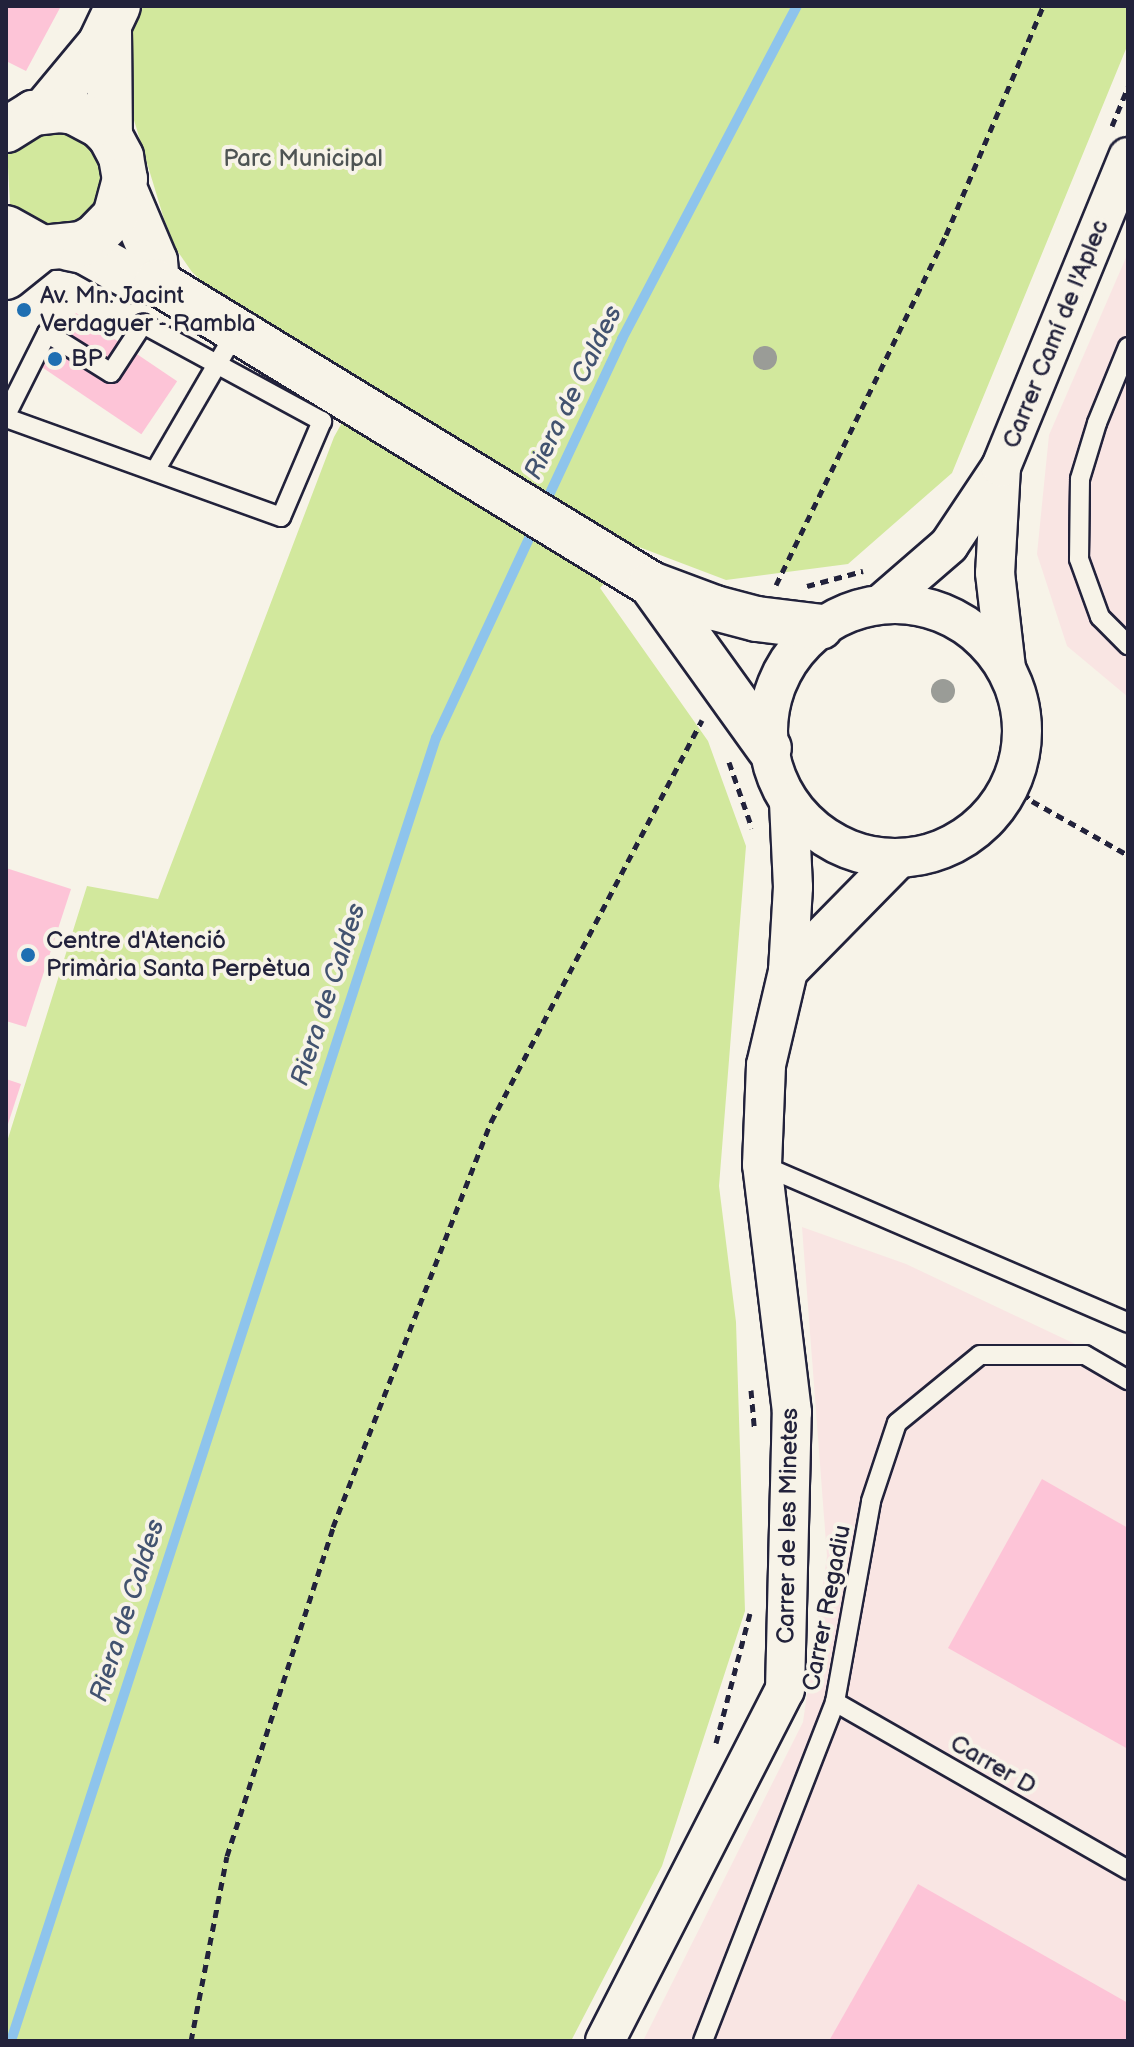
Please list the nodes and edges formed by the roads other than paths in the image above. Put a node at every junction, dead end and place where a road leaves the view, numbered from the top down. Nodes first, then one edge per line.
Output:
1 (114, 18) edge
2 (23, 116) edge
3 (110, 136) junction
4 (1119, 144) edge
5 (125, 190) junction
6 (39, 241) edge
7 (6, 277) edge
8 (157, 282) junction
9 (236, 347) junction
10 (1128, 347) edge
11 (14, 376) edge
12 (6, 416) edge
13 (1001, 467) junction
14 (155, 471) junction
15 (638, 576) junction
16 (881, 604) junction
17 (821, 627) junction
18 (1128, 645) edge
19 (1006, 668) junction
20 (769, 748) junction
21 (789, 802) junction
22 (898, 859) junction
23 (788, 971) junction
24 (762, 1165) junction
25 (1128, 1323) edge
26 (1128, 1380) edge
27 (835, 1702) junction
28 (1128, 1870) edge
29 (605, 2041) edge
30 (703, 2041) edge

1 - 2 street
1 - 3 street
2 - 3 street
3 - 5 street
4 - 13 street, Carrer Camí de l'Aplec
5 - 6 street
5 - 8 street
6 - 7 street
6 - 8 street
8 - 9 street
9 - 11 lane
9 - 14 lane
9 - 14 lane
9 - 15 street
10 - 18 lane
11 - 12 lane
12 - 14 lane
13 - 16 street, Carrer Camí de l'Aplec
13 - 19 street, Carrer Camí de l'Aplec
15 - 17 street
15 - 20 street
16 - 17 street
16 - 19 street
17 - 20 street
19 - 22 street
20 - 21 street
21 - 22 street
21 - 23 street, Carrer de les Minetes
22 - 23 street
23 - 24 street, Carrer de les Minetes
24 - 25 lane
24 - 29 street, Carrer de les Minetes
26 - 27 lane, Carrer Regadiu
27 - 28 lane, Carrer D
27 - 30 lane, Carrer Regadiu

